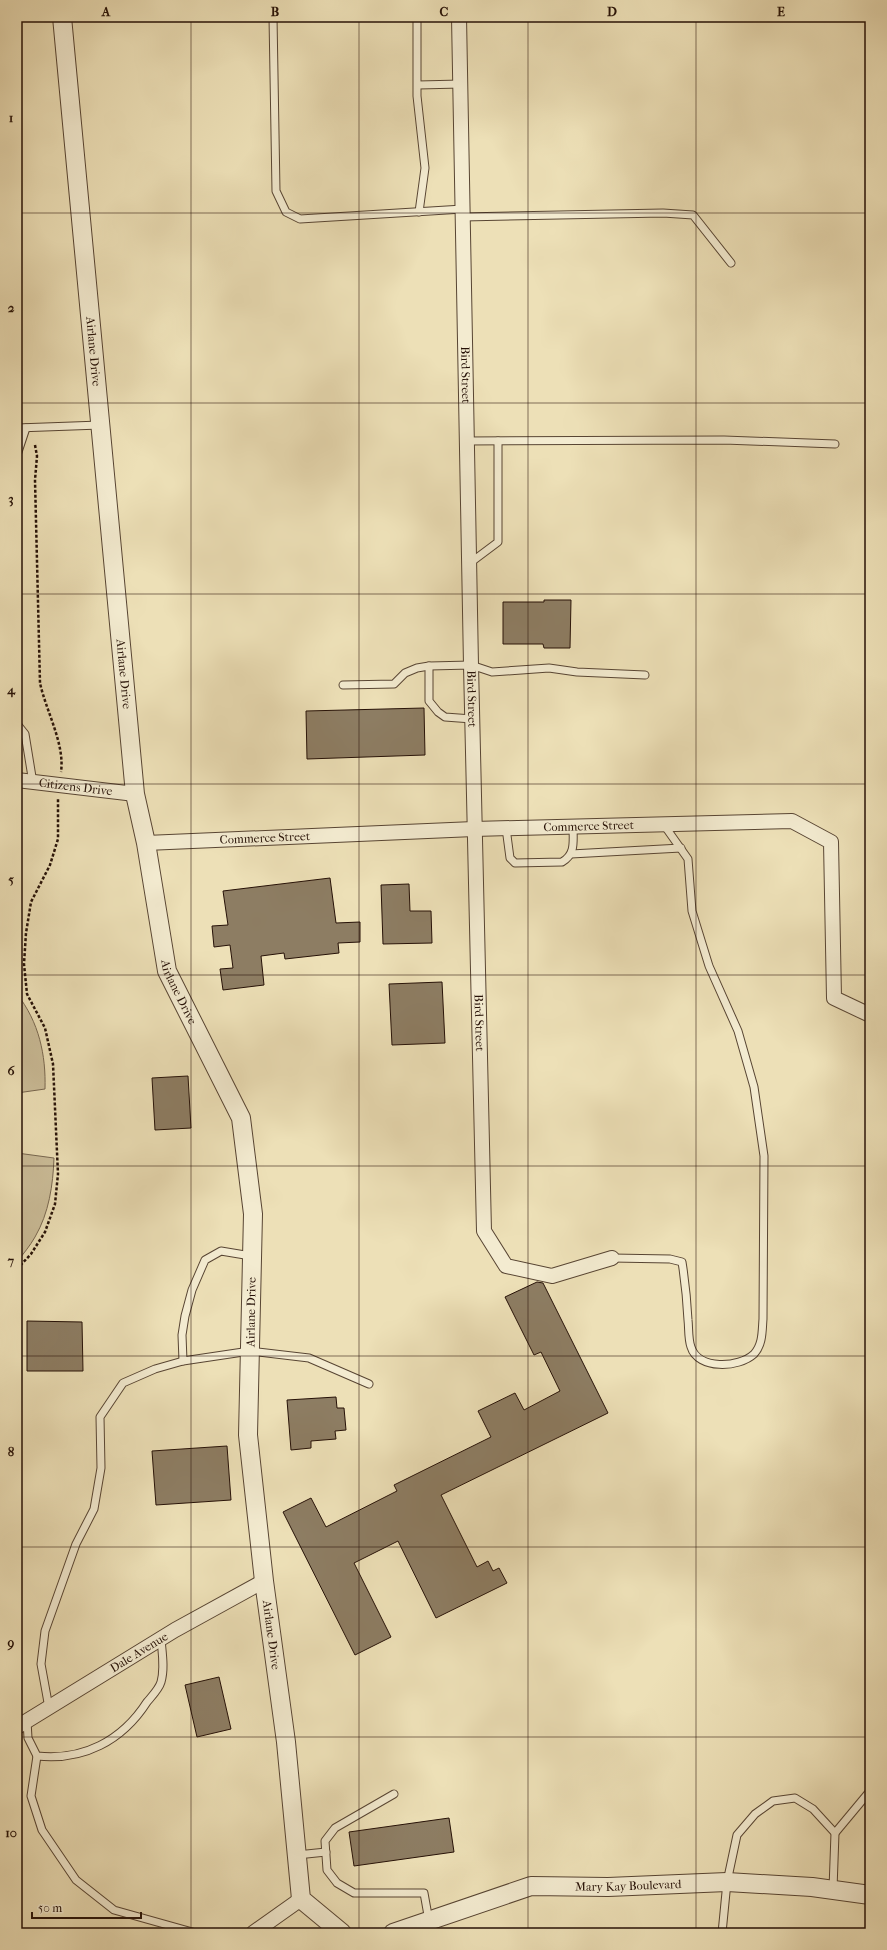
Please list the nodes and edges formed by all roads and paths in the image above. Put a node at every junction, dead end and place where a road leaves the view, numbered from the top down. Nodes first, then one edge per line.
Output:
1 (62, 17) edge
2 (273, 17) edge
3 (417, 17) edge
4 (460, 17) edge
5 (461, 84) junction
6 (418, 85) junction
7 (418, 212) junction
8 (463, 213) junction
9 (732, 263) dead end
10 (100, 425) junction
11 (17, 428) edge
12 (26, 428) junction
13 (467, 441) junction
14 (498, 441) junction
15 (835, 444) dead end
16 (35, 446) dead end
17 (17, 456) edge
18 (470, 563) junction
19 (471, 665) junction
20 (429, 666) junction
21 (645, 675) dead end
22 (342, 685) dead end
23 (472, 719) junction
24 (17, 724) edge
25 (17, 780) edge
26 (33, 783) junction
27 (58, 786) junction
28 (134, 794) junction
29 (664, 824) junction
30 (573, 826) junction
31 (506, 828) junction
32 (474, 829) junction
33 (146, 843) junction
34 (681, 848) junction
35 (571, 854) junction
36 (870, 1014) edge
37 (252, 1256) junction
38 (612, 1258) joint
39 (17, 1269) edge
40 (250, 1351) junction
41 (183, 1361) junction
42 (369, 1384) dead end
43 (264, 1581) junction
44 (160, 1639) junction
45 (48, 1708) junction
46 (22, 1724) edge
47 (37, 1756) junction
48 (870, 1791) edge
49 (394, 1794) dead end
50 (835, 1833) junction
51 (326, 1852) junction
52 (297, 1855) junction
53 (727, 1882) junction
54 (833, 1889) junction
55 (870, 1895) edge
56 (301, 1899) junction
57 (429, 1922) junction
58 (262, 1931) edge
59 (196, 1933) edge
60 (342, 1933) edge
61 (393, 1933) edge
62 (722, 1933) edge

1 - 10 street, Airlane Drive
2 - 7 lane
3 - 6 lane
4 - 5 street, Bird Street
5 - 6 lane
5 - 8 street, Bird Street
6 - 7 lane
7 - 8 lane
8 - 9 lane
8 - 13 street, Bird Street
10 - 12 lane
10 - 28 street, Airlane Drive
11 - 12 lane
12 - 17 lane
13 - 14 lane
13 - 18 street, Bird Street
14 - 15 lane
14 - 18 lane
16 - 27 path
18 - 19 street, Bird Street
19 - 20 lane
19 - 21 lane
19 - 23 street, Bird Street
20 - 22 lane
20 - 23 lane
23 - 32 street, Bird Street
24 - 26 lane
25 - 26 street, Citizens Drive
26 - 27 street, Citizens Drive
27 - 28 street, Citizens Drive
27 - 39 path
28 - 33 street, Airlane Drive
29 - 30 street, Commerce Street
29 - 34 lane
29 - 36 street, Commerce Street
30 - 31 street, Commerce Street
30 - 35 lane
31 - 32 street, Commerce Street
31 - 35 lane
32 - 33 street, Commerce Street
32 - 38 street, Bird Street
33 - 37 street, Airlane Drive
34 - 35 lane
34 - 38 lane
37 - 40 street, Airlane Drive
37 - 41 lane
40 - 41 lane
40 - 42 lane
40 - 43 street, Airlane Drive
41 - 45 lane
43 - 44 street, Dale Avenue
43 - 52 street, Airlane Drive
44 - 45 street, Dale Avenue
44 - 47 lane
45 - 46 street, Dale Avenue
46 - 47 lane
47 - 59 lane
48 - 50 lane
49 - 51 lane
50 - 53 lane
50 - 54 lane
51 - 52 lane
51 - 57 lane
52 - 56 street, Airlane Drive
53 - 54 street, Mary Kay Boulevard
53 - 57 street, Mary Kay Boulevard
53 - 62 lane
54 - 55 street, Mary Kay Boulevard
56 - 58 street
56 - 60 street
57 - 61 street, Mary Kay Boulevard

